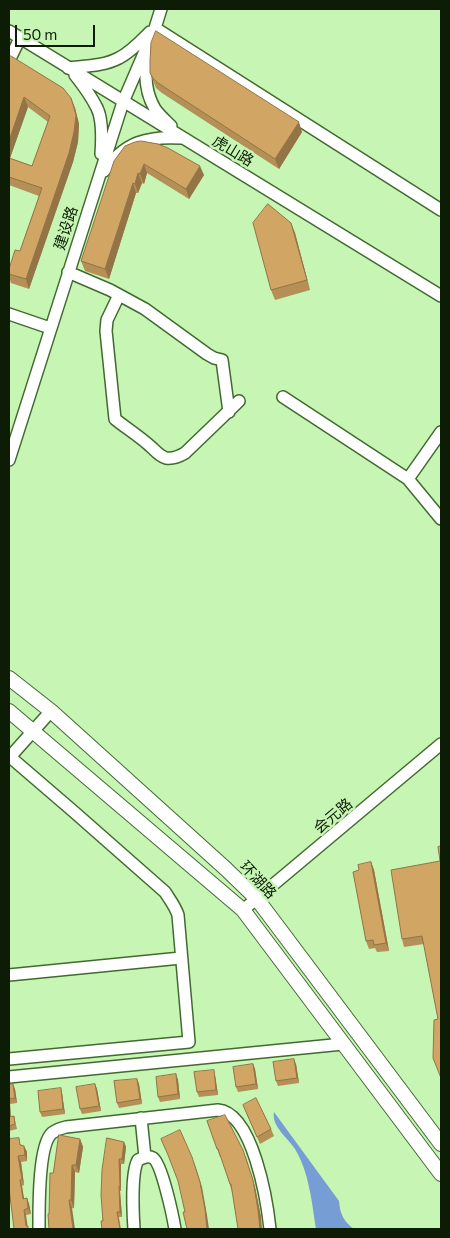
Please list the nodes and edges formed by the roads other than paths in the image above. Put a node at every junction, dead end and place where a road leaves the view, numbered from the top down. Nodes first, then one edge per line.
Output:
1 (161, 9) edge
2 (155, 28) junction
3 (9, 31) edge
4 (20, 38) junction
5 (9, 61) edge
6 (68, 68) junction
7 (123, 102) junction
8 (182, 138) junction
9 (97, 181) junction
10 (441, 210) edge
11 (68, 272) junction
12 (119, 294) junction
13 (441, 296) edge
14 (9, 314) edge
15 (50, 328) junction
16 (283, 397) dead end
17 (239, 401) dead end
18 (229, 412) junction
19 (441, 432) edge
20 (9, 460) edge
21 (408, 480) junction
22 (441, 519) edge
23 (9, 678) edge
24 (9, 711) edge
25 (51, 712) junction
26 (33, 731) junction
27 (441, 744) edge
28 (9, 757) edge
29 (257, 899) junction
30 (244, 910) junction
31 (181, 958) junction
32 (9, 974) edge
33 (343, 1044) junction
34 (9, 1059) edge
35 (9, 1077) edge
36 (141, 1118) junction
37 (441, 1144) edge
38 (145, 1157) junction
39 (441, 1174) edge
40 (39, 1229) edge
41 (134, 1229) edge
42 (175, 1229) edge
43 (270, 1229) edge

1 - 2 street, 建设路
2 - 6 street
2 - 7 street, 建设路
2 - 8 street
2 - 10 street
3 - 4 street, 虎山路
4 - 5 street
4 - 6 street, 虎山路
6 - 7 street, 虎山路
6 - 9 street
7 - 8 street, 虎山路
7 - 9 street, 建设路
8 - 9 street
8 - 13 street, 虎山路
9 - 11 street, 建设路
11 - 12 street
11 - 15 street, 建设路
12 - 18 street
12 - 18 street
14 - 15 street
15 - 20 street, 建设路
16 - 21 street
17 - 18 street
19 - 21 street
21 - 22 street
23 - 25 main road, 环湖路
24 - 26 main road, 环湖路
25 - 26 street
25 - 29 main road, 环湖路
26 - 28 street
26 - 30 main road, 环湖路
27 - 29 street, 会元路
28 - 31 street
29 - 30 street, 会元路
29 - 37 main road, 环湖路
30 - 33 main road, 环湖路
31 - 32 street
31 - 34 street
33 - 35 street
33 - 39 main road, 环湖路
36 - 38 street
36 - 40 street
36 - 43 street
38 - 41 street
38 - 42 street

